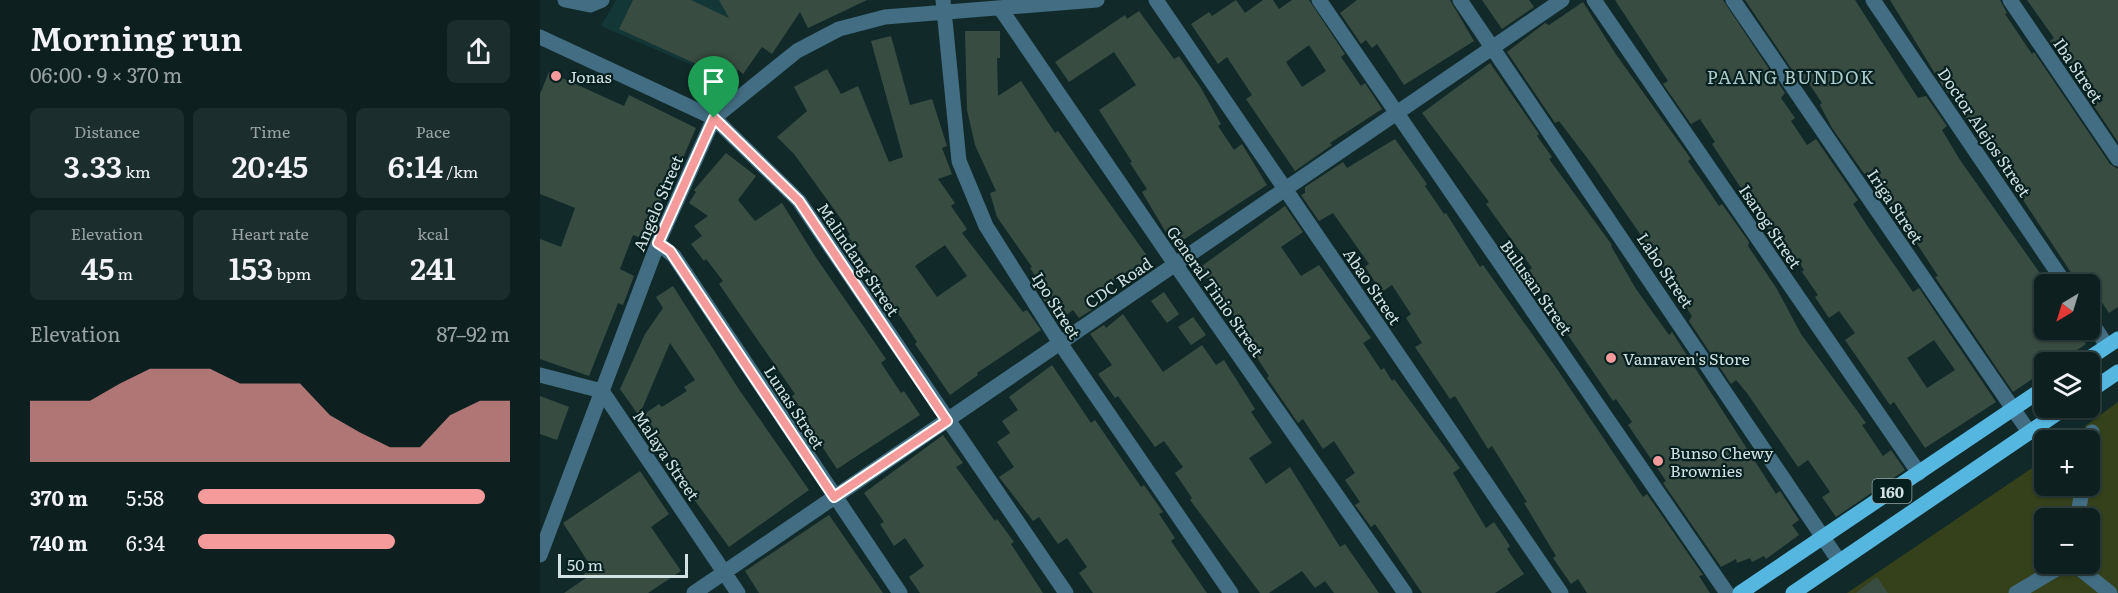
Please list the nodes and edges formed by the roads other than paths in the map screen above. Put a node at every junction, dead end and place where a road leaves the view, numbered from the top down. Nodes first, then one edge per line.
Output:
1 (565, 0) edge
2 (602, 0) edge
3 (1097, 0) edge
4 (1156, 0) edge
5 (1319, 0) edge
6 (1460, 0) edge
7 (1562, 0) edge
8 (1594, 0) edge
9 (1733, 0) edge
10 (1873, 0) edge
11 (2010, 0) edge
12 (944, 6) edge
13 (1000, 8) junction
14 (540, 37) edge
15 (1493, 47) junction
16 (1397, 115) junction
17 (714, 118) junction
18 (2118, 159) edge
19 (1286, 189) junction
20 (658, 243) junction
21 (1175, 264) junction
22 (2059, 274) edge
23 (2100, 330) edge
24 (1060, 343) junction
25 (2113, 343) edge
26 (2099, 352) edge
27 (2118, 372) edge
28 (540, 375) edge
29 (2100, 384) edge
30 (602, 391) junction
31 (2034, 395) edge
32 (2013, 409) junction
33 (2050, 418) edge
34 (947, 421) junction
35 (2029, 432) junction
36 (1918, 473) junction
37 (834, 497) junction
38 (1823, 537) junction
39 (540, 555) edge
40 (1839, 561) junction
41 (724, 573) junction
42 (2049, 574) edge
43 (2086, 574) edge
44 (2023, 591) edge
45 (694, 593) edge
46 (738, 593) edge
47 (900, 593) edge
48 (1066, 593) edge
49 (1231, 593) edge
50 (1405, 593) edge
51 (1561, 593) edge
52 (1727, 593) edge
53 (1740, 593) edge
54 (1793, 593) edge
55 (2110, 593) edge

1 - 2 street
3 - 13 street, Angelo Street
4 - 19 street, Abao Street
5 - 16 street, Bulusan Street
6 - 15 street, Labo Street
7 - 15 street, CDC Road
8 - 36 street, Isarog Street
9 - 32 street, Iriga Street
10 - 22 street, Doctor Alejos Street
11 - 18 street, Iba Street
12 - 13 street, Angelo Street
12 - 17 street, Angelo Street
12 - 24 street, Ipo Street
13 - 21 street, General Tinio Street
14 - 17 street, Malindang Street
15 - 16 street, CDC Road
15 - 38 street, Labo Street
16 - 19 street, CDC Road
16 - 52 street, Bulusan Street
17 - 20 street, Angelo Street
17 - 34 street, Malindang Street
19 - 21 street, CDC Road
19 - 51 street, Abao Street
20 - 30 street, Angelo Street
20 - 37 street, Lunas Street
21 - 24 street, CDC Road
21 - 50 street, General Tinio Street
23 - 25 street
24 - 34 street, CDC Road
24 - 49 street, Ipo Street
25 - 26 main road
27 - 29 main road
28 - 30 street
30 - 39 street, Angelo Street
30 - 41 street, Malaya Street
31 - 32 main road, 160
32 - 35 street, Iriga Street
32 - 36 main road, 160
33 - 35 main road, 160
34 - 37 street, CDC Road
34 - 48 street, Malindang Street
35 - 40 main road, 160
36 - 38 main road, 160
37 - 41 street, CDC Road
37 - 47 street, Lunas Street
38 - 40 street, Labo Street
38 - 53 main road, 160
40 - 54 main road, 160
41 - 45 street, CDC Road
41 - 46 street, Malaya Street
42 - 44 street
43 - 55 street

